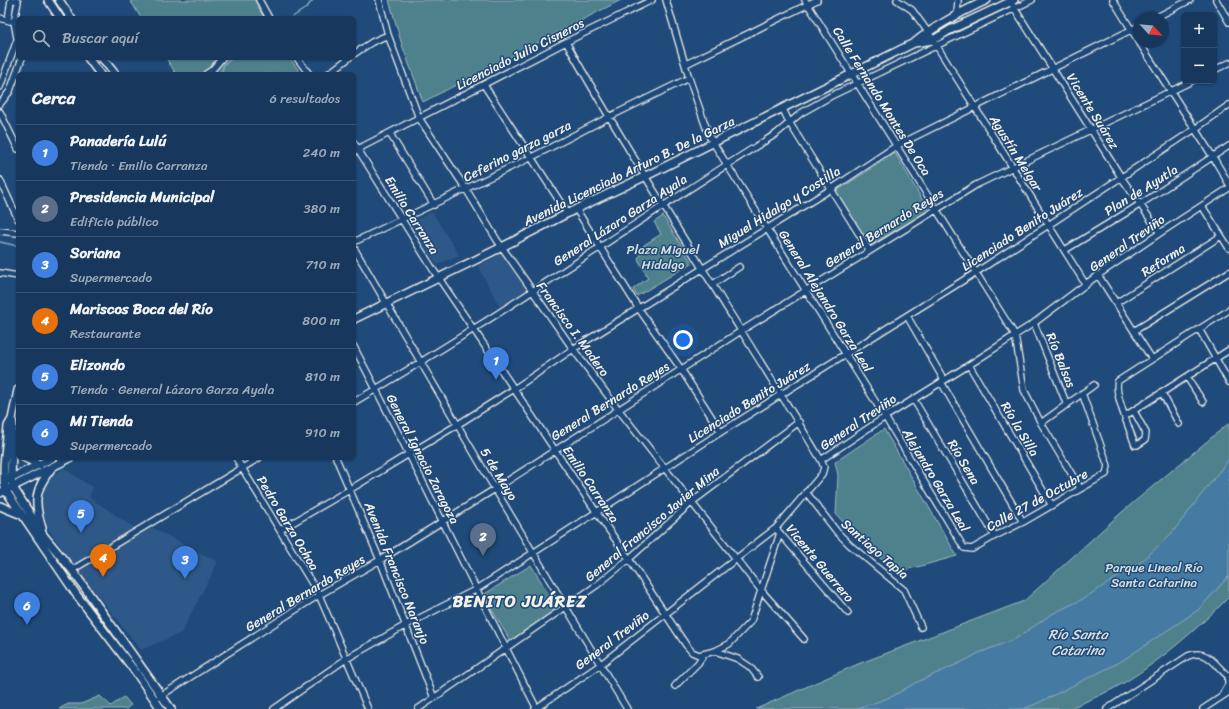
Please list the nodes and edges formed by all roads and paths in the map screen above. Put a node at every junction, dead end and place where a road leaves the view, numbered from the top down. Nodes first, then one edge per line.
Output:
1 (10, 0) edge
2 (48, 0) edge
3 (259, 0) edge
4 (379, 0) edge
5 (652, 0) edge
6 (666, 0) edge
7 (817, 0) edge
8 (897, 0) edge
9 (907, 0) edge
10 (958, 0) edge
11 (987, 0) edge
12 (1032, 0) edge
13 (1112, 0) edge
14 (1190, 0) edge
15 (1216, 0) edge
16 (16, 1) edge
17 (62, 1) edge
18 (1011, 1) edge
19 (807, 2) edge
20 (1015, 8) junction
21 (912, 10) junction
22 (1167, 12) edge
23 (56, 14) edge
24 (983, 14) junction
25 (957, 15) junction
26 (70, 16) edge
27 (268, 16) edge
28 (0, 18) edge
29 (13, 22) edge
30 (1229, 22) edge
31 (1131, 30) junction
32 (966, 31) junction
33 (16, 32) edge
34 (928, 32) junction
35 (1133, 33) edge
36 (388, 35) junction
37 (566, 42) junction
38 (16, 43) edge
39 (914, 43) junction
40 (934, 43) junction
41 (1143, 48) edge
42 (356, 53) edge
43 (21, 60) edge
44 (90, 60) edge
45 (104, 60) edge
46 (220, 60) edge
47 (298, 60) edge
48 (346, 60) edge
49 (1229, 63) edge
50 (686, 64) junction
51 (1052, 69) junction
52 (1217, 69) edge
53 (17, 72) edge
54 (98, 72) edge
55 (112, 72) edge
56 (209, 72) edge
57 (308, 72) edge
58 (331, 72) edge
59 (16, 74) edge
60 (852, 74) junction
61 (689, 78) junction
62 (857, 83) junction
63 (1186, 84) edge
64 (484, 85) junction
65 (0, 87) edge
66 (1171, 91) junction
67 (0, 104) edge
68 (1229, 104) edge
69 (974, 107) junction
70 (783, 109) junction
71 (0, 112) edge
72 (608, 117) junction
73 (419, 118) junction
74 (789, 122) junction
75 (1195, 129) junction
76 (1091, 130) junction
77 (390, 134) junction
78 (713, 143) junction
79 (16, 146) edge
80 (896, 146) junction
81 (1229, 146) edge
82 (356, 150) edge
83 (532, 157) junction
84 (1213, 157) junction
85 (726, 165) junction
86 (1012, 167) junction
87 (646, 176) junction
88 (1121, 177) junction
89 (0, 180) edge
90 (1229, 184) edge
91 (1229, 188) edge
92 (466, 189) junction
93 (830, 189) junction
94 (434, 205) junction
95 (1140, 205) junction
96 (662, 206) junction
97 (1202, 206) junction
98 (576, 209) junction
99 (936, 209) junction
100 (568, 214) junction
101 (16, 215) edge
102 (402, 220) junction
103 (1047, 224) junction
104 (767, 228) junction
105 (0, 231) edge
106 (16, 233) edge
107 (1160, 233) junction
108 (1221, 236) junction
109 (356, 241) edge
110 (502, 247) junction
111 (599, 247) junction
112 (1229, 248) edge
113 (869, 250) junction
114 (1065, 250) junction
115 (356, 251) edge
116 (739, 267) dead end
117 (703, 268) junction
118 (975, 272) junction
119 (1229, 272) edge
120 (0, 273) edge
121 (16, 276) edge
122 (1098, 276) junction
123 (438, 278) junction
124 (713, 284) junction
125 (1086, 285) junction
126 (532, 290) junction
127 (806, 290) junction
128 (386, 303) junction
129 (1116, 303) junction
130 (639, 309) junction
131 (1229, 310) edge
132 (907, 316) junction
133 (356, 318) edge
134 (1034, 323) junction
135 (473, 329) junction
136 (1199, 329) junction
137 (741, 331) junction
138 (1134, 331) junction
139 (1014, 335) junction
140 (573, 349) junction
141 (1229, 350) edge
142 (356, 351) edge
143 (846, 354) junction
144 (1216, 358) junction
145 (1152, 359) junction
146 (421, 361) junction
147 (969, 365) junction
148 (681, 370) junction
149 (1187, 377) junction
150 (943, 381) junction
151 (1229, 382) edge
152 (1094, 384) dead end
153 (376, 389) junction
154 (514, 389) junction
155 (1082, 392) junction
156 (782, 394) junction
157 (1162, 394) junction
158 (16, 400) edge
159 (914, 400) junction
160 (356, 401) edge
161 (1203, 402) dead end
162 (1067, 405) junction
163 (618, 409) junction
164 (1134, 411) junction
165 (885, 416) junction
166 (1125, 416) junction
167 (12, 419) junction
168 (799, 422) junction
169 (1041, 423) junction
170 (1179, 424) dead end
171 (457, 425) junction
172 (721, 432) junction
173 (13, 433) junction
174 (16, 442) edge
175 (5, 449) junction
176 (555, 449) junction
177 (410, 454) junction
178 (0, 459) edge
179 (29, 460) edge
180 (49, 460) edge
181 (66, 460) edge
182 (237, 460) edge
183 (256, 460) edge
184 (337, 460) edge
185 (821, 460) junction
186 (40, 465) junction
187 (53, 467) junction
188 (242, 468) junction
189 (665, 469) junction
190 (5, 482) edge
191 (1080, 488) junction
192 (495, 489) junction
193 (6, 490) edge
194 (349, 490) junction
195 (806, 492) junction
196 (692, 502) junction
197 (1051, 504) junction
198 (0, 506) edge
199 (596, 514) junction
200 (22, 515) junction
201 (442, 521) junction
202 (1023, 522) junction
203 (776, 528) junction
204 (280, 530) junction
205 (780, 533) junction
206 (44, 536) junction
207 (995, 536) junction
208 (972, 549) joint
209 (533, 553) junction
210 (630, 559) junction
211 (737, 559) junction
212 (380, 560) junction
213 (72, 570) junction
214 (84, 588) junction
215 (477, 589) junction
216 (760, 589) junction
217 (76, 594) junction
218 (319, 595) junction
219 (566, 607) junction
220 (848, 613) dead end
221 (665, 614) junction
222 (406, 625) junction
223 (921, 627) dead end
224 (804, 639) dead end
225 (506, 648) junction
226 (715, 651) junction
227 (704, 654) junction
228 (346, 659) junction
229 (600, 665) junction
230 (1228, 674) edge
231 (758, 676) dead end
232 (675, 686) dead end
233 (1228, 686) edge
234 (1229, 692) edge
235 (161, 695) junction
236 (1221, 697) junction
237 (434, 698) junction
238 (154, 700) junction
239 (161, 709) edge
240 (171, 709) edge
241 (274, 709) edge
242 (368, 709) edge
243 (418, 709) edge
244 (536, 709) edge
245 (627, 709) edge
246 (1107, 709) edge
247 (1203, 709) edge

1 - 29 street
2 - 23 main road
3 - 27 street
4 - 36 street, Francisco I. Madero
5 - 37 street, Licenciado Julio Cisneros
6 - 50 street, General Alejandro Garza Leal
7 - 19 street
8 - 21 street
9 - 21 street
10 - 25 street
11 - 25 main road, Avenida Licenciado Arturo B. De la Garza
12 - 20 street, General Lázaro Garza Ayala
13 - 31 street
14 - 22 street
15 - 30 street
16 - 29 street
17 - 26 main road
18 - 20 street, Vicente Suárez
18 - 24 main road, Avenida Licenciado Arturo B. De la Garza
19 - 50 street
19 - 60 street, Calle Fernando Montes De Oca
20 - 32 street, General Lázaro Garza Ayala
20 - 51 street, Vicente Suárez
21 - 34 street
24 - 32 main road
24 - 40 main road, Avenida Licenciado Arturo B. De la Garza
25 - 34 main road, Avenida Licenciado Arturo B. De la Garza
28 - 29 street
29 - 33 street
31 - 35 street
31 - 51 street, Miguel Hidalgo y Costilla
32 - 40 street, General Lázaro Garza Ayala
34 - 39 main road, Avenida Licenciado Arturo B. De la Garza
34 - 40 street, Agustín Melgar
36 - 42 street
36 - 73 street, Francisco I. Madero
37 - 64 street, Licenciado Julio Cisneros
37 - 72 street
38 - 65 street
39 - 40 main road, Avenida Licenciado Arturo B. De la Garza
39 - 60 main road, Avenida Licenciado Arturo B. De la Garza
40 - 62 street, General Lázaro Garza Ayala
40 - 69 street, Agustín Melgar
41 - 66 street
43 - 53 street
44 - 54 main road
45 - 55 main road
46 - 56 street
47 - 57 street
48 - 58 street
49 - 52 street
50 - 61 street, General Alejandro Garza Leal
51 - 69 street, Miguel Hidalgo y Costilla
51 - 76 street, Vicente Suárez
59 - 67 street
60 - 62 street, Calle Fernando Montes De Oca
60 - 70 main road, Avenida Licenciado Arturo B. De la Garza
61 - 72 street, Ceferino garza garza
61 - 78 street, General Alejandro Garza Leal
62 - 74 street, General Lázaro Garza Ayala
62 - 80 street, Calle Fernando Montes De Oca
63 - 66 street, General Bernardo Reyes
64 - 73 street, Licenciado Julio Cisneros
64 - 83 street
66 - 75 street
66 - 76 street, General Bernardo Reyes
68 - 75 street, Licenciado Benito Juárez
69 - 80 street, Miguel Hidalgo y Costilla
69 - 86 street, Agustín Melgar
70 - 74 street
70 - 78 main road, Avenida Licenciado Arturo B. De la Garza
71 - 79 street
72 - 83 street, Ceferino garza garza
72 - 87 street
73 - 77 street, Licenciado Julio Cisneros
73 - 92 street, Francisco I. Madero
74 - 85 street, General Lázaro Garza Ayala
74 - 93 street
75 - 84 street
75 - 88 street, Licenciado Benito Juárez
76 - 86 street, General Bernardo Reyes
76 - 88 street, Vicente Suárez
77 - 82 street, Licenciado Julio Cisneros
77 - 94 street
78 - 85 street, General Alejandro Garza Leal
78 - 87 main road, Avenida Licenciado Arturo B. De la Garza
80 - 93 street, Miguel Hidalgo y Costilla
80 - 99 street, Calle Fernando Montes De Oca
81 - 84 street, Plan de Ayutla
82 - 102 street, Emilio Carranza
83 - 92 street, Ceferino garza garza
83 - 100 street
84 - 90 street
84 - 95 street, Plan de Ayutla
85 - 96 street, General Lázaro Garza Ayala
85 - 104 street, General Alejandro Garza Leal
86 - 99 street, General Bernardo Reyes
86 - 103 street, Agustín Melgar
87 - 96 street
87 - 98 main road, Avenida Licenciado Arturo B. De la Garza
88 - 95 street, Vicente Suárez
88 - 103 street, Licenciado Benito Juárez
89 - 101 street
91 - 97 street, General Treviño
92 - 94 street, Ceferino garza garza
92 - 110 street, Francisco I. Madero
93 - 104 street, Miguel Hidalgo y Costilla
93 - 113 street
94 - 102 street, Ceferino garza garza
95 - 107 street, Vicente Suárez
95 - 114 street, Plan de Ayutla
96 - 111 street, General Lázaro Garza Ayala
96 - 117 street
97 - 107 street, General Treviño
97 - 108 street
98 - 100 main road, Avenida Licenciado Arturo B. De la Garza
98 - 111 street
99 - 113 street, General Bernardo Reyes
99 - 118 street, Calle Fernando Montes De Oca
100 - 110 main road, Avenida Licenciado Arturo B. De la Garza
102 - 109 street, Ceferino garza garza
102 - 123 street, Emilio Carranza
103 - 114 street, Agustín Melgar
103 - 118 street, Licenciado Benito Juárez
104 - 117 street, Miguel Hidalgo y Costilla
104 - 127 street, General Alejandro Garza Leal
105 - 106 street
107 - 122 street, General Treviño
108 - 112 street
108 - 129 street, Reforma
110 - 123 main road, Avenida Licenciado Arturo B. De la Garza
110 - 126 street, Francisco I. Madero
111 - 126 street, General Lázaro Garza Ayala
111 - 130 street
113 - 127 street, General Bernardo Reyes
114 - 125 street, Agustín Melgar
115 - 128 street, 5 de Mayo
116 - 124 street
117 - 124 street
117 - 130 street, Miguel Hidalgo y Costilla
118 - 132 street, Licenciado Benito Juárez
118 - 139 street, Calle Fernando Montes De Oca
119 - 138 street
120 - 121 street
122 - 125 street, General Treviño
122 - 129 street
123 - 128 main road, Avenida Licenciado Arturo B. De la Garza
123 - 135 street, Emilio Carranza
124 - 137 street
125 - 134 street, General Treviño
126 - 135 street, General Lázaro Garza Ayala
126 - 140 street, Francisco I. Madero
127 - 137 street, General Bernardo Reyes
127 - 143 street, General Alejandro Garza Leal
128 - 133 main road, Avenida Licenciado Arturo B. De la Garza
128 - 146 street, 5 de Mayo
129 - 138 street
130 - 140 street, Miguel Hidalgo y Costilla
130 - 148 street
131 - 136 street
132 - 143 street, Licenciado Benito Juárez
132 - 150 street
134 - 139 street, General Treviño
134 - 162 street, Río Balsas
135 - 146 street, General Lázaro Garza Ayala
135 - 154 street, Emilio Carranza
136 - 144 street
136 - 145 street
137 - 148 street, General Bernardo Reyes
137 - 156 street
138 - 145 street
139 - 147 street, General Treviño
139 - 169 street, Calle Fernando Montes De Oca
140 - 154 street, Miguel Hidalgo y Costilla
140 - 163 street, Francisco I. Madero
141 - 144 street
142 - 153 street, General Ignacio Zaragoza
143 - 156 street, Licenciado Benito Juárez
143 - 165 street, General Alejandro Garza Leal
144 - 149 street
144 - 151 street
145 - 166 street
146 - 153 street, General Lázaro Garza Ayala
146 - 171 street, 5 de Mayo
147 - 150 street, General Treviño
147 - 197 street, Río la Silla
148 - 163 street, General Bernardo Reyes
148 - 172 street
149 - 157 street
149 - 161 street
150 - 159 street, General Treviño
150 - 202 street
152 - 155 street, Río Balsas
153 - 160 street, General Lázaro Garza Ayala
153 - 177 street, General Ignacio Zaragoza
154 - 171 street, Miguel Hidalgo y Costilla
154 - 176 street, Emilio Carranza
155 - 162 street, Río Balsas
155 - 191 street, Calle 27 de Octubre
156 - 168 street
156 - 172 street, Licenciado Benito Juárez
157 - 164 street
157 - 170 street
158 - 167 main road
159 - 165 street, General Treviño
159 - 207 street, Río Sena
162 - 169 street, Río Balsas
163 - 176 street, General Bernardo Reyes
163 - 189 street, Francisco I. Madero
164 - 166 street
164 - 166 street
165 - 185 street, General Treviño
165 - 208 street, Alejandro Garza Leal
167 - 173 main road
167 - 175 main road
168 - 185 street
168 - 196 street, General Francisco Javier Mina
169 - 191 street, Calle Fernando Montes De Oca
171 - 177 street, Miguel Hidalgo y Costilla
171 - 192 street, 5 de Mayo
172 - 189 street, Licenciado Benito Juárez
173 - 174 main road
173 - 190 main road
175 - 178 main road
175 - 190 main road
176 - 192 street, General Bernardo Reyes
176 - 199 street, Emilio Carranza
177 - 194 street, Miguel Hidalgo y Costilla
177 - 201 street, General Ignacio Zaragoza
179 - 186 main road
180 - 186 main road
181 - 187 main road
182 - 188 street, Pedro Garza Ochoa
183 - 188 street
184 - 194 street, Avenida Francisco Naranjo
185 - 195 street, General Treviño
186 - 190 main road
187 - 193 main road
187 - 206 main road
188 - 204 street, Pedro Garza Ochoa
188 - 213 street
189 - 196 street, Francisco I. Madero
189 - 199 street, Licenciado Benito Juárez
190 - 193 main road
191 - 197 street, Calle 27 de Octubre
192 - 201 street, General Bernardo Reyes
192 - 209 street, 5 de Mayo
193 - 200 main road
193 - 206 main road
194 - 204 street, Miguel Hidalgo y Costilla
194 - 212 street, Avenida Francisco Naranjo
195 - 203 street, General Treviño
195 - 223 street, Santiago Tapia
196 - 210 street, General Francisco Javier Mina
196 - 211 street, Francisco I. Madero
197 - 202 street, Calle 27 de Octubre
198 - 200 main road
199 - 209 street, Licenciado Benito Juárez
199 - 210 street, Emilio Carranza
200 - 217 main road
201 - 212 street, General Bernardo Reyes
201 - 215 street, General Ignacio Zaragoza
202 - 207 street, Calle 27 de Octubre
203 - 205 street, Vicente Guerrero
203 - 211 street, General Treviño
204 - 218 street, Pedro Garza Ochoa
205 - 216 street
205 - 220 street, Vicente Guerrero
206 - 213 main road
207 - 208 street, Calle 27 de Octubre
209 - 215 street, Licenciado Benito Juárez
209 - 219 street, 5 de Mayo
210 - 219 street, General Francisco Javier Mina
210 - 221 street, Emilio Carranza
211 - 216 street, Francisco I. Madero
211 - 221 street, General Treviño
212 - 218 street, General Bernardo Reyes
212 - 222 street, Avenida Francisco Naranjo
213 - 214 main road
214 - 217 main road
214 - 235 main road
215 - 222 street, Licenciado Benito Juárez
215 - 225 street, General Ignacio Zaragoza
216 - 224 street, Francisco I. Madero
216 - 226 street
217 - 238 main road
218 - 228 street, Pedro Garza Ochoa
218 - 235 street, General Bernardo Reyes
219 - 225 street, General Francisco Javier Mina
219 - 229 street, 5 de Mayo
221 - 227 street, Emilio Carranza
221 - 229 street, General Treviño
222 - 228 street, Licenciado Benito Juárez
222 - 237 street, Avenida Francisco Naranjo
225 - 237 street, General Francisco Javier Mina
225 - 244 street, General Ignacio Zaragoza
226 - 227 street
226 - 231 street
227 - 232 street
228 - 241 street, Licenciado Benito Juárez
228 - 242 street, Pedro Garza Ochoa
229 - 244 street, General Treviño
229 - 245 street, 5 de Mayo
230 - 233 street
230 - 246 street
233 - 236 street
234 - 236 street
235 - 238 street, General Bernardo Reyes
235 - 240 main road
236 - 247 street
237 - 243 street, General Francisco Javier Mina
238 - 239 main road

